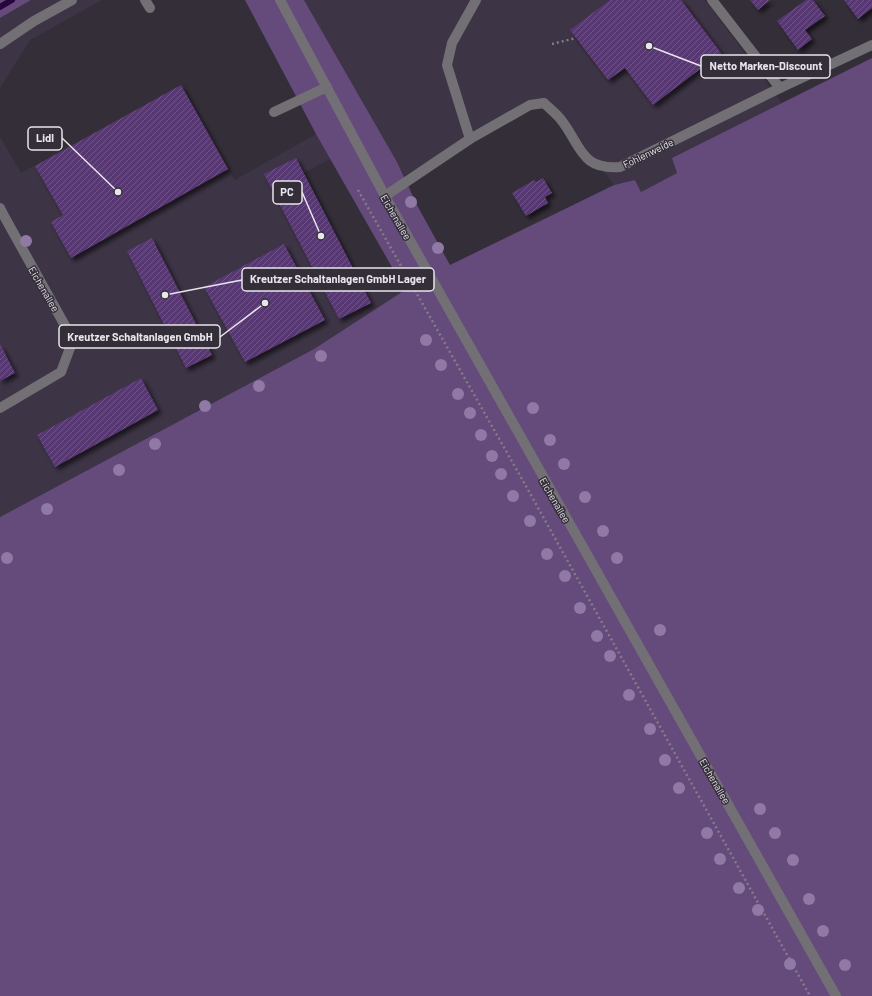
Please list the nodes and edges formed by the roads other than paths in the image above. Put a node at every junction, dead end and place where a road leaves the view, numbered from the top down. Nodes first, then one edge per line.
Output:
1 (72, 0) edge
2 (280, 0) edge
3 (476, 0) edge
4 (712, 0) edge
5 (0, 44) edge
6 (872, 45) edge
7 (327, 87) junction
8 (780, 88) junction
9 (274, 112) dead end
10 (470, 139) junction
11 (384, 196) junction
12 (0, 208) edge
13 (0, 408) edge
14 (836, 996) edge

1 - 5 street
2 - 7 street, Eichenallee
3 - 10 street
4 - 8 street
6 - 8 street, Fohlenweide
7 - 9 street
7 - 11 street, Eichenallee
8 - 10 street, Fohlenweide
10 - 11 street, Fohlenweide
11 - 14 street, Eichenallee
12 - 13 street, Eichenallee

